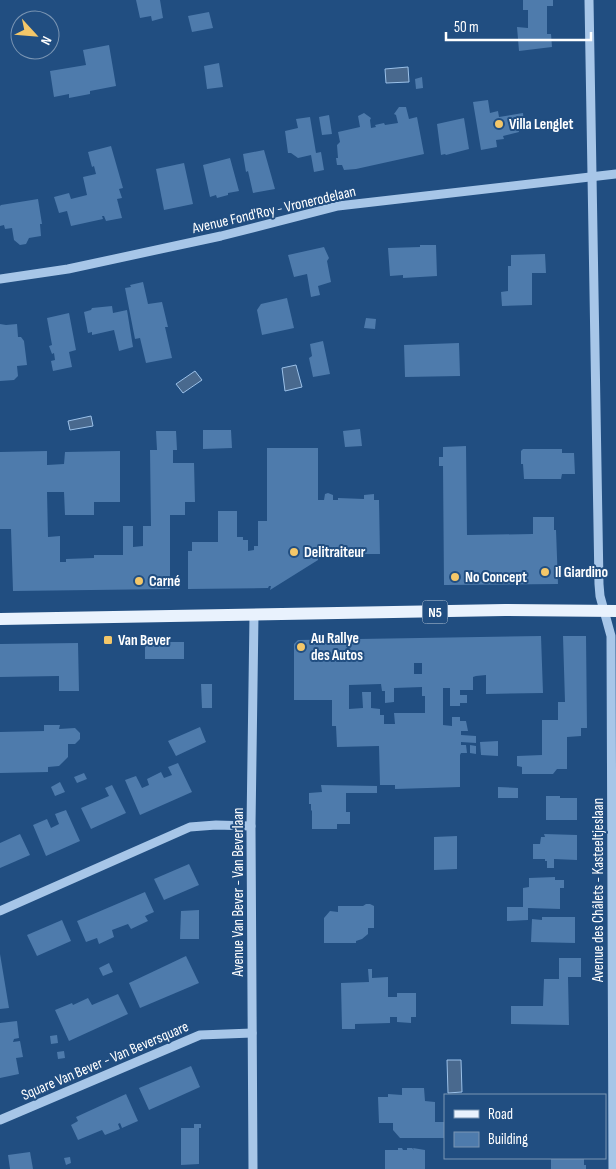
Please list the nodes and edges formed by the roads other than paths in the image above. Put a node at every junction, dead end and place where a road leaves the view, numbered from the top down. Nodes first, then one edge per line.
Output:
1 (589, 0) edge
2 (616, 174) edge
3 (592, 176) junction
4 (0, 279) edge
5 (610, 611) edge
6 (254, 614) junction
7 (0, 619) edge
8 (251, 826) junction
9 (0, 911) edge
10 (252, 1033) junction
11 (614, 1083) edge
12 (0, 1120) edge
13 (253, 1169) edge
14 (613, 1169) edge

1 - 3 street, Avenue des Châlets - Kasteeltjeslaan
2 - 3 street, Avenue Fond'Roy - Vronerodelaan
3 - 4 street, Avenue Fond'Roy - Vronerodelaan
3 - 5 street, Avenue des Châlets - Kasteeltjeslaan
5 - 6 main road, N5
5 - 11 street, Avenue des Châlets - Kasteeltjeslaan
6 - 7 main road, N5
6 - 8 street, Avenue Van Bever - Van Beverlaan
8 - 9 street
8 - 10 street, Avenue Van Bever - Van Beverlaan
10 - 12 street, Square Van Bever - Van Beversquare
10 - 13 street, Avenue Van Bever - Van Beverlaan
11 - 14 street, Avenue des Châlets - Kasteeltjeslaan

